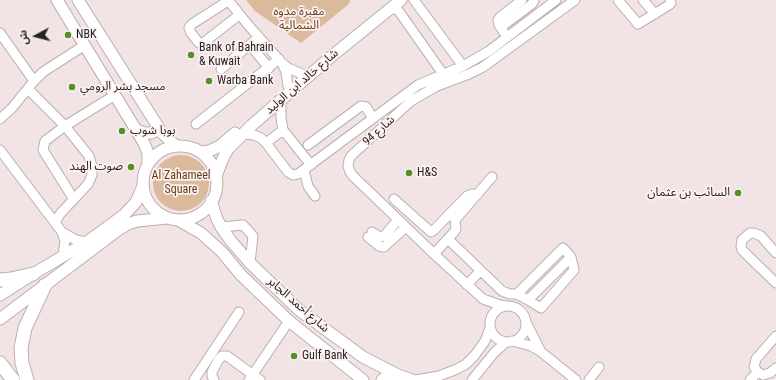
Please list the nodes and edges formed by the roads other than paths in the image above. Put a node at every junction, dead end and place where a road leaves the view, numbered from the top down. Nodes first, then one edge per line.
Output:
1 (57, 0) edge
2 (78, 0) edge
3 (226, 0) edge
4 (401, 0) edge
5 (414, 0) edge
6 (522, 0) edge
7 (534, 0) edge
8 (556, 0) edge
9 (575, 0) edge
10 (618, 0) edge
11 (643, 0) edge
12 (670, 0) edge
13 (391, 4) edge
14 (654, 14) junction
15 (239, 15) junction
16 (501, 27) junction
17 (0, 33) edge
18 (259, 37) junction
19 (508, 37) junction
20 (85, 45) junction
21 (250, 45) junction
22 (280, 61) junction
23 (463, 66) junction
24 (269, 68) junction
25 (221, 69) dead end
26 (302, 74) junction
27 (443, 74) junction
28 (34, 81) junction
29 (288, 86) junction
30 (28, 89) junction
31 (115, 95) junction
32 (281, 99) junction
33 (373, 118) junction
34 (0, 119) edge
35 (196, 124) dead end
36 (65, 126) junction
37 (157, 126) junction
38 (136, 130) junction
39 (283, 130) junction
40 (243, 134) junction
41 (266, 143) junction
42 (308, 145) dead end
43 (176, 146) junction
44 (0, 150) edge
45 (201, 152) junction
46 (148, 164) junction
47 (308, 168) junction
48 (216, 176) junction
49 (492, 177) dead end
50 (143, 186) junction
51 (317, 195) dead end
52 (476, 195) junction
53 (73, 198) junction
54 (394, 199) dead end
55 (211, 202) junction
56 (174, 219) junction
57 (398, 220) junction
58 (55, 223) junction
59 (221, 227) junction
60 (406, 227) junction
61 (62, 232) junction
62 (448, 239) junction
63 (231, 241) junction
64 (86, 242) junction
65 (222, 252) junction
66 (776, 253) edge
67 (434, 254) junction
68 (63, 256) junction
69 (571, 257) junction
70 (250, 263) junction
71 (480, 271) junction
72 (33, 274) junction
73 (0, 280) edge
74 (776, 283) edge
75 (45, 285) junction
76 (467, 285) junction
77 (516, 294) junction
78 (0, 295) edge
79 (483, 299) junction
80 (528, 300) junction
81 (508, 306) junction
82 (239, 312) dead end
83 (524, 318) junction
84 (0, 319) edge
85 (289, 320) junction
86 (490, 326) junction
87 (776, 336) edge
88 (509, 341) junction
89 (540, 351) junction
90 (0, 363) edge
91 (776, 368) edge
92 (758, 372) junction
93 (398, 376) junction
94 (254, 378) edge
95 (13, 380) edge
96 (27, 380) edge
97 (194, 380) edge
98 (214, 380) edge
99 (363, 380) edge
100 (382, 380) edge
101 (412, 380) edge
102 (416, 380) edge
103 (472, 380) edge
104 (576, 380) edge
105 (590, 380) edge
106 (596, 380) edge
107 (750, 380) edge

1 - 20 main road
2 - 37 main road
3 - 15 street
3 - 15 street
4 - 13 main road, شارع خالد ابن الوليد
5 - 23 street
6 - 16 street
7 - 16 street
8 - 19 street
9 - 57 street, شارع 94
10 - 14 street
11 - 14 street
12 - 14 street
13 - 26 main road, شارع خالد ابن الوليد
13 - 27 street
13 - 32 main road, شارع خالد ابن الوليد
15 - 18 street
16 - 19 street
17 - 28 street
18 - 21 street
18 - 22 street
19 - 23 street
20 - 28 street
20 - 31 main road
21 - 24 street
21 - 25 street
22 - 24 street
22 - 26 street
22 - 29 street
23 - 27 street
24 - 35 street
26 - 29 main road, شارع خالد ابن الوليد
27 - 33 street
28 - 30 street
29 - 45 main road, شارع خالد ابن الوليد
30 - 34 street
30 - 36 street
31 - 36 street
31 - 38 main road
32 - 39 street
32 - 40 main road, شارع خالد ابن الوليد
33 - 42 street
33 - 47 street
36 - 53 street
36 - 53 street
37 - 38 main road
37 - 43 main road
38 - 46 main road
39 - 41 street
39 - 47 street
40 - 41 street
40 - 48 main road, شارع خالد ابن الوليد
41 - 47 street
43 - 45 main road
43 - 46 main road
44 - 58 street
45 - 48 main road
46 - 50 main road
47 - 51 street
48 - 55 main road
49 - 52 street
50 - 56 main road
50 - 64 main road
52 - 54 street
52 - 62 street
53 - 58 street
55 - 56 main road
55 - 59 main road, شارع أحمد الجابر
56 - 65 main road, شارع أحمد الجابر
56 - 75 main road
57 - 60 street, شارع 94
57 - 60 street
58 - 61 street
59 - 63 main road, شارع أحمد الجابر
59 - 70 street
60 - 67 street, شارع 94
61 - 64 street
61 - 68 street
62 - 67 street
62 - 71 street
63 - 65 main road
63 - 70 main road, شارع أحمد الجابر
64 - 68 main road
65 - 85 main road, شارع أحمد الجابر
66 - 74 street
67 - 76 street, شارع 94
68 - 72 main road
69 - 77 street
69 - 80 street
69 - 80 street
70 - 93 main road, شارع أحمد الجابر
71 - 76 street
71 - 77 street
72 - 73 highway
72 - 78 main road
75 - 84 main road
75 - 96 highway
76 - 79 street, شارع 94
77 - 80 street
79 - 81 street, شارع 94
79 - 86 street
81 - 83 street
81 - 86 street
82 - 97 street
83 - 88 street
83 - 89 street
85 - 94 street
85 - 99 main road, شارع أحمد الجابر
86 - 88 street
86 - 102 street
87 - 92 street
88 - 89 street
88 - 103 street
89 - 104 street
90 - 95 highway
91 - 92 street
92 - 107 street
93 - 100 main road
93 - 101 main road, شارع أحمد الجابر
94 - 98 street
105 - 106 street

